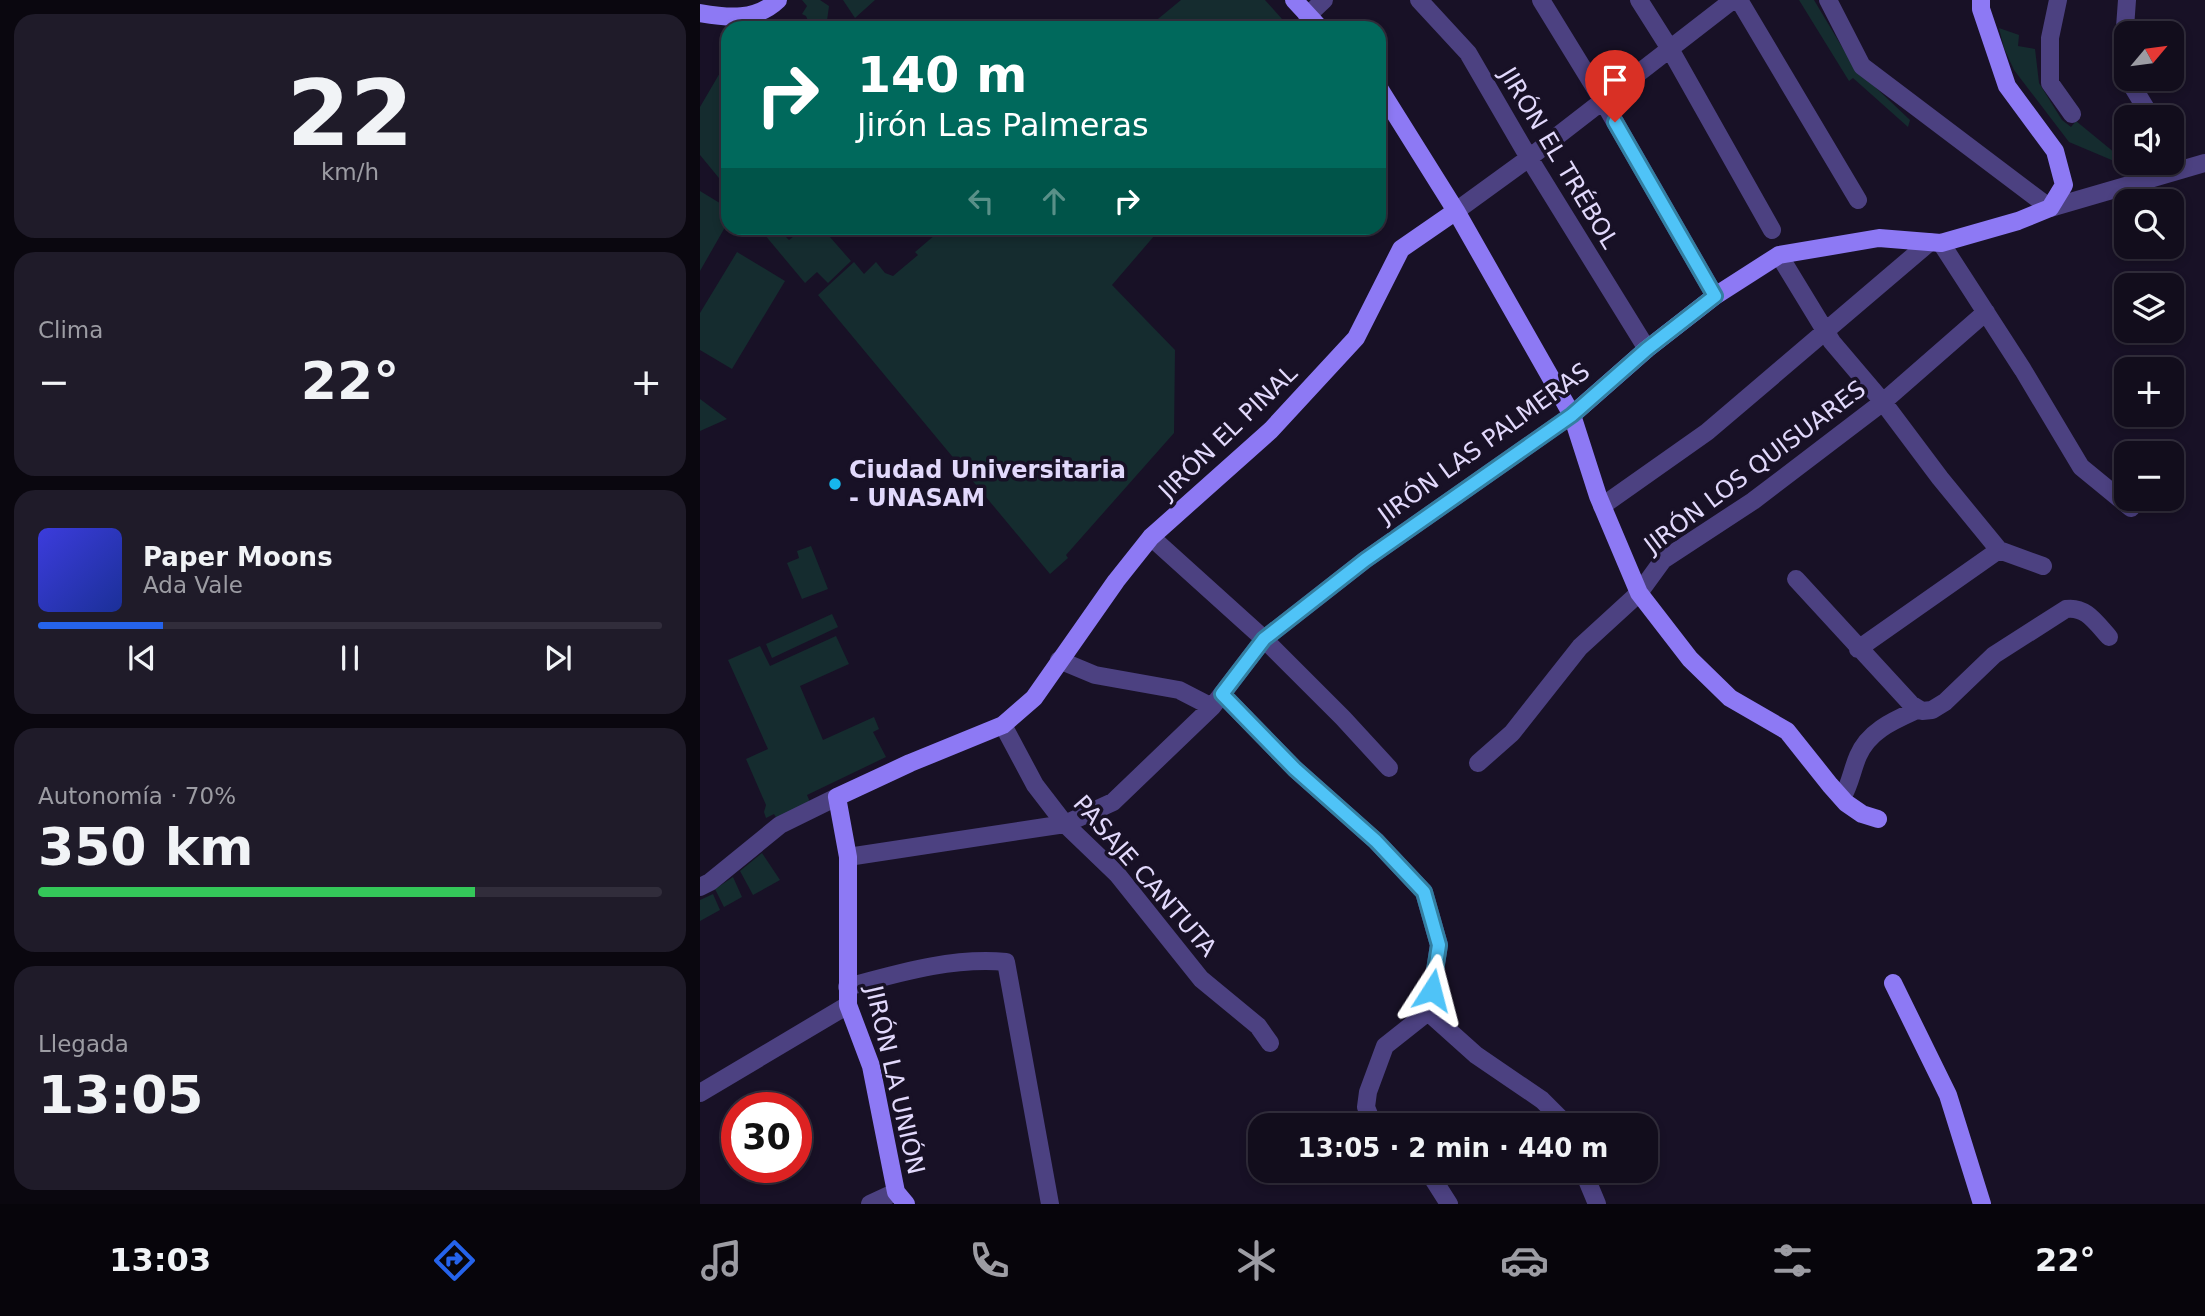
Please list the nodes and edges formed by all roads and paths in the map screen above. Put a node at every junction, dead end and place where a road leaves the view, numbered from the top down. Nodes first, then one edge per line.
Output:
1 (778, 0) edge
2 (1294, 0) edge
3 (1324, 0) edge
4 (1419, 0) edge
5 (1541, 0) edge
6 (1639, 0) edge
7 (1733, 0) edge
8 (1739, 0) edge
9 (1828, 0) edge
10 (1981, 0) edge
11 (2058, 0) edge
12 (2127, 0) edge
13 (700, 13) edge
14 (1313, 21) edge
15 (1314, 21) edge
16 (2125, 21) edge
17 (1670, 49) junction
18 (1386, 99) edge
19 (1603, 101) junction
20 (2071, 114) dead end
21 (1529, 158) junction
22 (2205, 163) edge
23 (1858, 200) dead end
24 (2050, 208) junction
25 (1455, 211) junction
26 (1772, 230) dead end
27 (1935, 242) junction
28 (1779, 256) junction
29 (1715, 296) junction
30 (1986, 312) junction
31 (1825, 330) junction
32 (1647, 349) junction
33 (1883, 402) junction
34 (1572, 415) junction
35 (2114, 494) edge
36 (1602, 506) junction
37 (1151, 537) junction
38 (1998, 550) junction
39 (2043, 566) dead end
40 (1796, 579) dead end
41 (1640, 593) junction
42 (2109, 637) dead end
43 (1264, 639) junction
44 (1858, 649) junction
45 (1059, 660) junction
46 (1217, 701) junction
47 (1919, 709) junction
48 (1003, 725) junction
49 (1478, 764) dead end
50 (1389, 768) dead end
51 (837, 797) junction
52 (1842, 798) junction
53 (1878, 819) dead end
54 (1065, 824) junction
55 (848, 857) junction
56 (700, 887) edge
57 (1893, 983) dead end
58 (847, 996) junction
59 (1428, 1012) junction
60 (1270, 1043) dead end
61 (700, 1093) edge
62 (1368, 1113) edge
63 (1555, 1113) edge
64 (1436, 1183) edge
65 (1588, 1183) edge
66 (901, 1198) edge
67 (870, 1204) edge
68 (1050, 1204) edge
69 (1449, 1204) edge
70 (1597, 1204) edge
71 (1982, 1204) edge

1 - 13 street
2 - 14 street
3 - 15 street
4 - 21 street, JIRÓN EL TRÉBOL
5 - 19 street
6 - 17 street
7 - 17 street, JIRÓN EL PINAL
8 - 23 street
9 - 24 street
10 - 24 street
11 - 20 street
12 - 16 street
17 - 19 street, JIRÓN EL PINAL
17 - 26 street
18 - 25 street
19 - 21 street, JIRÓN EL PINAL
19 - 29 street
21 - 25 street, JIRÓN EL PINAL
21 - 32 street, JIRÓN EL TRÉBOL
22 - 24 street, JIRÓN LAS PALMERAS
24 - 27 street, JIRÓN LAS PALMERAS
25 - 34 street
25 - 37 street, JIRÓN EL PINAL
27 - 28 street, JIRÓN LAS PALMERAS
27 - 30 street
27 - 31 street
28 - 29 street, JIRÓN LAS PALMERAS
28 - 31 street
29 - 32 street, JIRÓN LAS PALMERAS
30 - 33 street, JIRÓN LOS QUISUARES
30 - 35 street
31 - 33 street
31 - 36 street
32 - 34 street, JIRÓN LAS PALMERAS
33 - 38 street
33 - 41 street, JIRÓN LOS QUISUARES
34 - 36 street
34 - 43 street, JIRÓN LAS PALMERAS
36 - 41 street
37 - 43 street
37 - 45 street, JIRÓN EL PINAL
38 - 39 street
38 - 44 street
40 - 44 street
41 - 49 street, JIRÓN LOS QUISUARES
41 - 52 street
42 - 47 street
43 - 46 street, JIRÓN LAS PALMERAS
43 - 50 street
44 - 47 street
45 - 46 street
45 - 48 street, JIRÓN EL PINAL
46 - 54 street, JIRÓN LAS PALMERAS
46 - 59 street
47 - 52 street
48 - 51 street, JIRÓN EL PINAL
48 - 54 street, PASAJE CANTUTA
51 - 55 street, JIRÓN LA UNIÓN
51 - 56 street, JIRÓN EL PINAL
52 - 53 street
54 - 55 street, JIRÓN LAS PALMERAS
54 - 60 street, PASAJE CANTUTA
55 - 58 street, JIRÓN LA UNIÓN
57 - 71 street
58 - 61 street
58 - 66 street, JIRÓN LA UNIÓN
58 - 68 street
59 - 62 street
59 - 63 street
64 - 69 street
65 - 70 street
66 - 67 street

